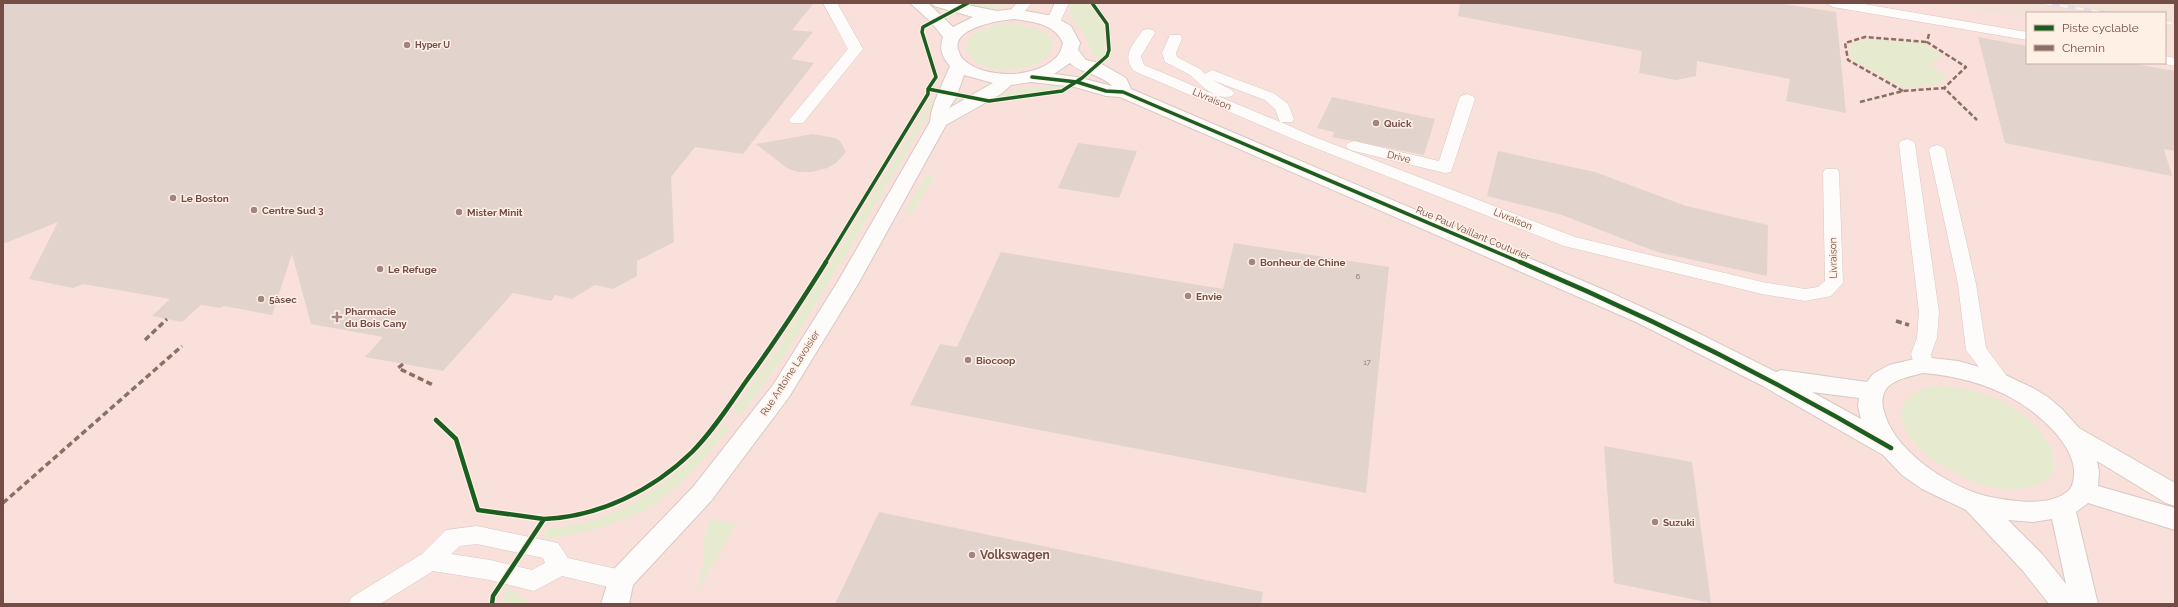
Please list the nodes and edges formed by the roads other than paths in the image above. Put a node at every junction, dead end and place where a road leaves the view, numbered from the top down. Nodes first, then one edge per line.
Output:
1 (830, 3) edge
2 (918, 3) edge
3 (940, 3) edge
4 (1062, 3) edge
5 (1833, 3) edge
6 (1019, 9) edge
7 (997, 15) junction
8 (1053, 22) junction
9 (1148, 33) dead end
10 (2026, 36) edge
11 (952, 37) junction
12 (1175, 38) dead end
13 (1071, 53) junction
14 (959, 66) junction
15 (1032, 77) junction
16 (1007, 79) junction
17 (1123, 92) junction
18 (1467, 99) dead end
19 (797, 120) dead end
20 (940, 122) junction
21 (1907, 144) dead end
22 (1937, 150) dead end
23 (1425, 164) junction
24 (1831, 173) dead end
25 (1438, 189) junction
26 (1923, 366) junction
27 (1764, 376) junction
28 (2001, 382) junction
29 (1872, 392) junction
30 (2072, 434) junction
31 (1891, 448) junction
32 (2082, 491) junction
33 (2175, 496) edge
34 (1972, 501) junction
35 (2062, 507) junction
36 (2175, 519) edge
37 (430, 561) junction
38 (560, 566) junction
39 (618, 592) edge
40 (360, 604) edge
41 (2065, 604) edge
42 (2084, 604) edge

1 - 19 lane
2 - 11 street
3 - 7 street
4 - 8 lane
5 - 10 lane
6 - 7 street
6 - 8 street
7 - 11 street
8 - 13 street
9 - 25 lane, Livraison
11 - 14 street
12 - 23 lane, Drive
13 - 15 street
13 - 17 street, Rue Paul Vaillant Couturier
14 - 16 street
14 - 20 street, Rue Antoine Lavoisier
15 - 16 street
15 - 17 street, Rue Paul Vaillant Couturier
16 - 20 street, Rue Antoine Lavoisier
17 - 27 street, Rue Paul Vaillant Couturier
18 - 23 lane, Drive
20 - 39 street, Rue Antoine Lavoisier
21 - 26 lane
22 - 28 lane
23 - 25 lane
24 - 25 lane, Livraison
26 - 28 street
26 - 29 street
27 - 29 street, Rue Paul Vaillant Couturier
27 - 31 street, Rue Paul Vaillant Couturier
28 - 30 street
29 - 31 street
30 - 32 street
30 - 33 street
31 - 34 street
32 - 35 street
32 - 36 street
34 - 35 street
34 - 41 street
35 - 42 street
37 - 38 lane
37 - 38 lane
37 - 40 lane
38 - 39 lane

